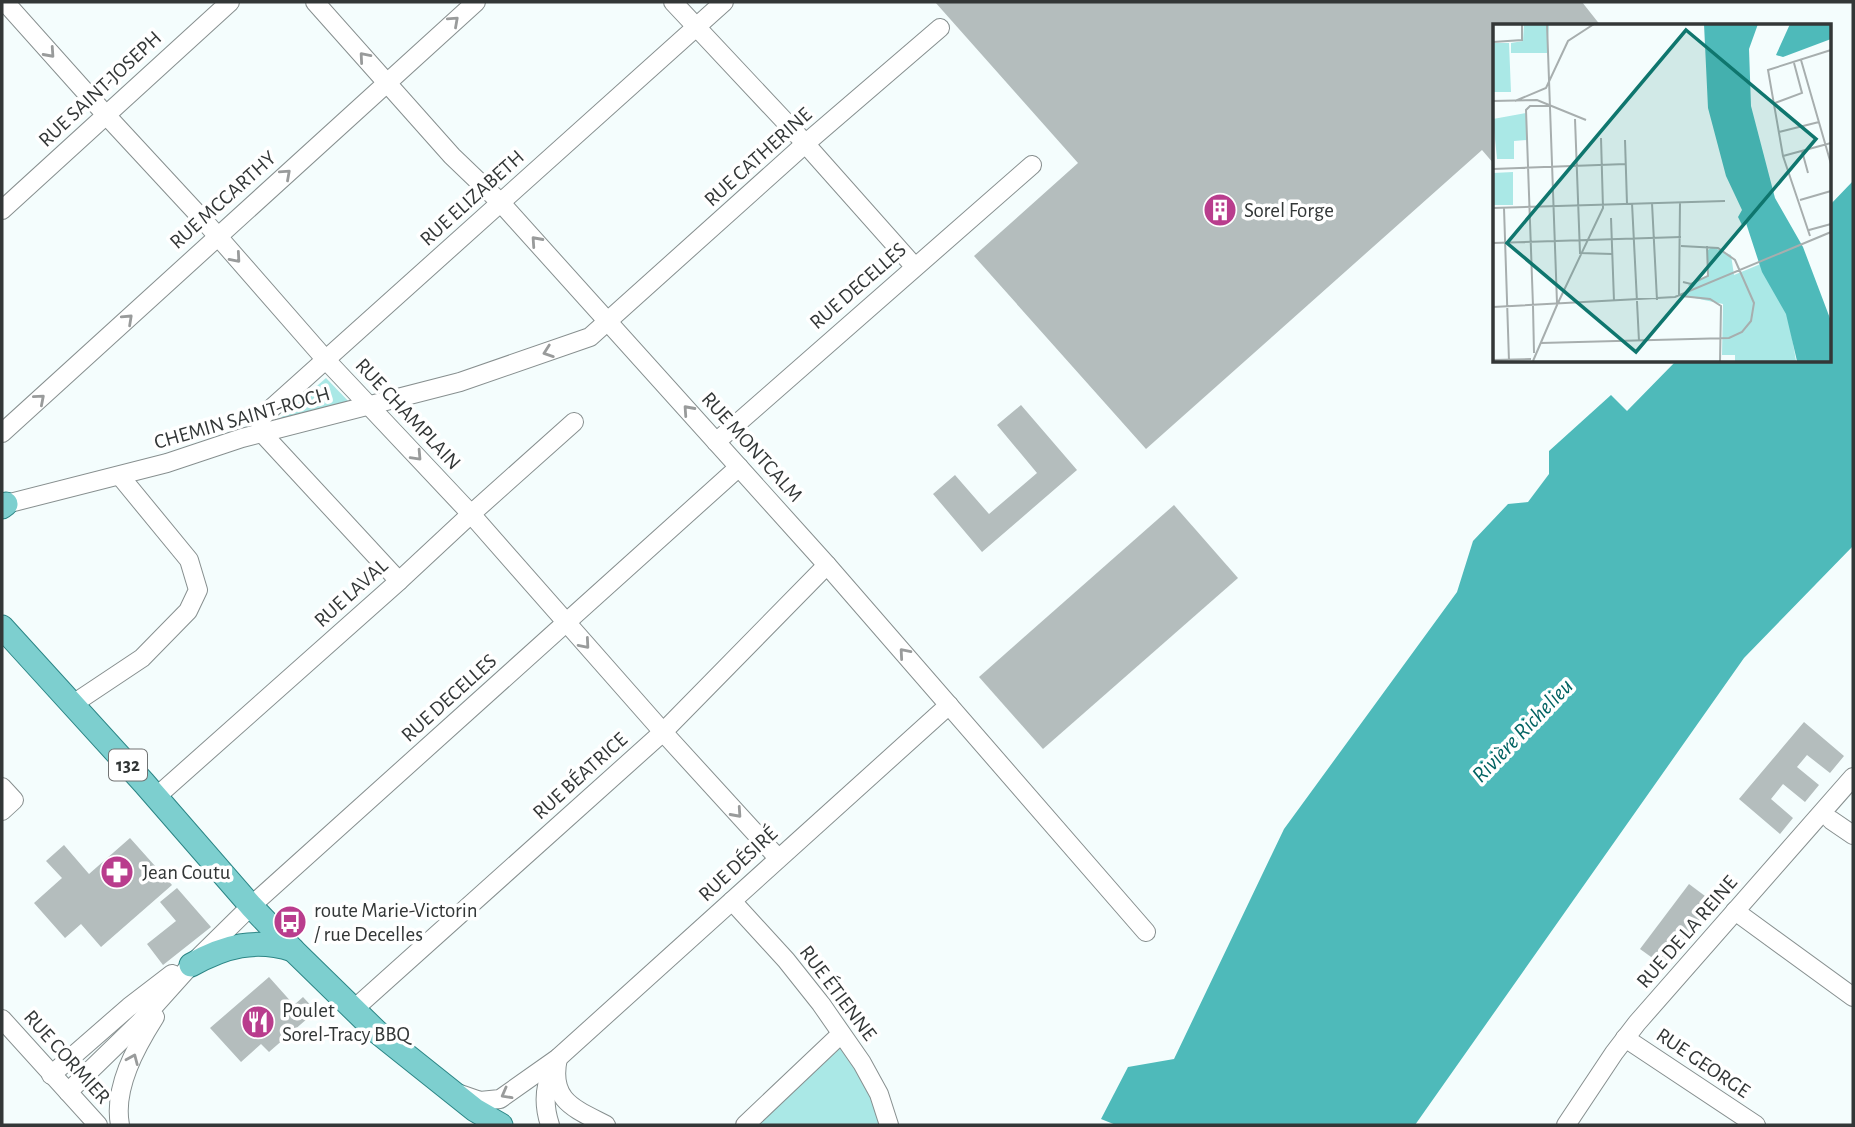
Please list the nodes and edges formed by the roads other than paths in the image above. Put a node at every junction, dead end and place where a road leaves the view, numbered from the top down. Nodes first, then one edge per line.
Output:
1 (5, 2) edge
2 (230, 2) edge
3 (315, 2) edge
4 (476, 2) edge
5 (673, 2) edge
6 (724, 2) edge
7 (696, 27) junction
8 (940, 28) dead end
9 (386, 83) junction
10 (106, 115) junction
11 (805, 144) junction
12 (1032, 165) dead end
13 (501, 203) junction
14 (2, 211) edge
15 (217, 236) junction
16 (914, 267) junction
17 (609, 322) junction
18 (326, 360) junction
19 (370, 406) junction
20 (574, 422) dead end
21 (2, 433) edge
22 (262, 433) junction
23 (716, 442) junction
24 (739, 467) junction
25 (120, 476) junction
26 (3, 505) edge
27 (471, 514) junction
28 (827, 565) junction
29 (399, 581) junction
30 (566, 622) junction
31 (2, 627) edge
32 (73, 704) junction
33 (949, 705) junction
34 (663, 732) junction
35 (1853, 777) edge
36 (2, 787) edge
37 (156, 797) junction
38 (2, 811) edge
39 (1831, 820) dead end
40 (1853, 835) edge
41 (778, 858) junction
42 (732, 901) junction
43 (251, 906) junction
44 (1735, 911) junction
45 (1146, 932) dead end
46 (293, 950) junction
47 (191, 965) junction
48 (1853, 997) edge
49 (353, 1010) junction
50 (2, 1019) edge
51 (841, 1034) junction
52 (1625, 1038) junction
53 (558, 1058) junction
54 (51, 1075) junction
55 (447, 1089) junction
56 (68, 1092) junction
57 (481, 1118) edge
58 (1729, 1118) edge
59 (98, 1125) edge
60 (120, 1125) edge
61 (500, 1125) edge
62 (550, 1125) edge
63 (606, 1125) edge
64 (745, 1125) edge
65 (889, 1125) edge
66 (1566, 1125) edge
67 (1756, 1125) edge

1 -> 10 street, RUE CHAMPLAIN
2 - 10 street, RUE SAINT-JOSEPH
9 -> 3 street, RUE MONTCALM
9 -> 4 street, RUE MCCARTHY
5 - 7 street
6 - 7 street, RUE ELIZABETH
7 - 11 street
7 - 13 street, RUE ELIZABETH
8 - 11 street, RUE CATHERINE
9 - 13 street, RUE MONTCALM
15 -> 9 street, RUE MCCARTHY
10 - 14 street, RUE SAINT-JOSEPH
10 - 15 street, RUE CHAMPLAIN
11 - 16 street
11 - 17 street, RUE CATHERINE
12 - 16 street, RUE DECELLES
17 -> 13 street, RUE MONTCALM
13 - 18 street, RUE ELIZABETH
15 -> 18 street, RUE CHAMPLAIN
21 -> 15 street, RUE MCCARTHY
16 - 23 street, RUE DECELLES
17 -> 19 street, CHEMIN SAINT-ROCH
23 -> 17 street, RUE MONTCALM
18 - 19 street, RUE CHAMPLAIN
18 - 22 street, RUE ELIZABETH
19 - 22 street, CHEMIN SAINT-ROCH
19 -> 27 street, RUE CHAMPLAIN
20 - 27 street, RUE LAVAL
22 - 25 street, CHEMIN SAINT-ROCH
22 - 29 street
23 - 24 street, RUE MONTCALM
24 - 28 street, RUE MONTCALM
24 - 30 street, RUE DECELLES
25 - 26 street, CHEMIN SAINT-ROCH
25 - 32 street
27 - 29 street, RUE LAVAL
27 - 30 street, RUE CHAMPLAIN
33 -> 28 street, RUE MONTCALM
28 - 34 street, RUE BÉATRICE
29 - 37 street, RUE LAVAL
30 -> 34 street, RUE CHAMPLAIN
30 - 43 street, RUE DECELLES
31 - 32 main road, 132
32 - 37 main road, 132
33 - 41 street, RUE DÉSIRÉ
33 - 45 street, RUE MONTCALM
34 -> 41 street, RUE CHAMPLAIN
34 - 49 street, RUE BÉATRICE
35 - 44 street, RUE DE LA REINE
36 - 38 street
37 - 43 main road, 132
39 - 40 street
41 - 42 street, RUE DÉSIRÉ
42 - 51 street, RUE ÉTIENNE
42 - 53 street, RUE DÉSIRÉ
43 - 46 main road, 132
43 - 47 street, RUE DECELLES
44 - 48 street
44 - 52 street, RUE DE LA REINE
46 - 47 main road
46 - 49 main road, 132
47 - 54 street, RUE DECELLES
47 - 56 street, RUE DECELLES
60 -> 47 street
49 - 55 main road, 132
50 - 54 street, RUE CORMIER
51 - 64 street
51 - 65 street, RUE ÉTIENNE
52 - 58 street, RUE GEORGE
52 - 66 street, RUE DE LA REINE
53 -> 55 street, RUE DÉSIRÉ
53 - 62 street, RUE DÉSIRÉ
53 - 63 street
54 - 56 street, RUE CORMIER
55 - 57 main road, 132
56 - 59 street, RUE CORMIER
57 - 61 main road, 132
58 - 67 street, RUE GEORGE

